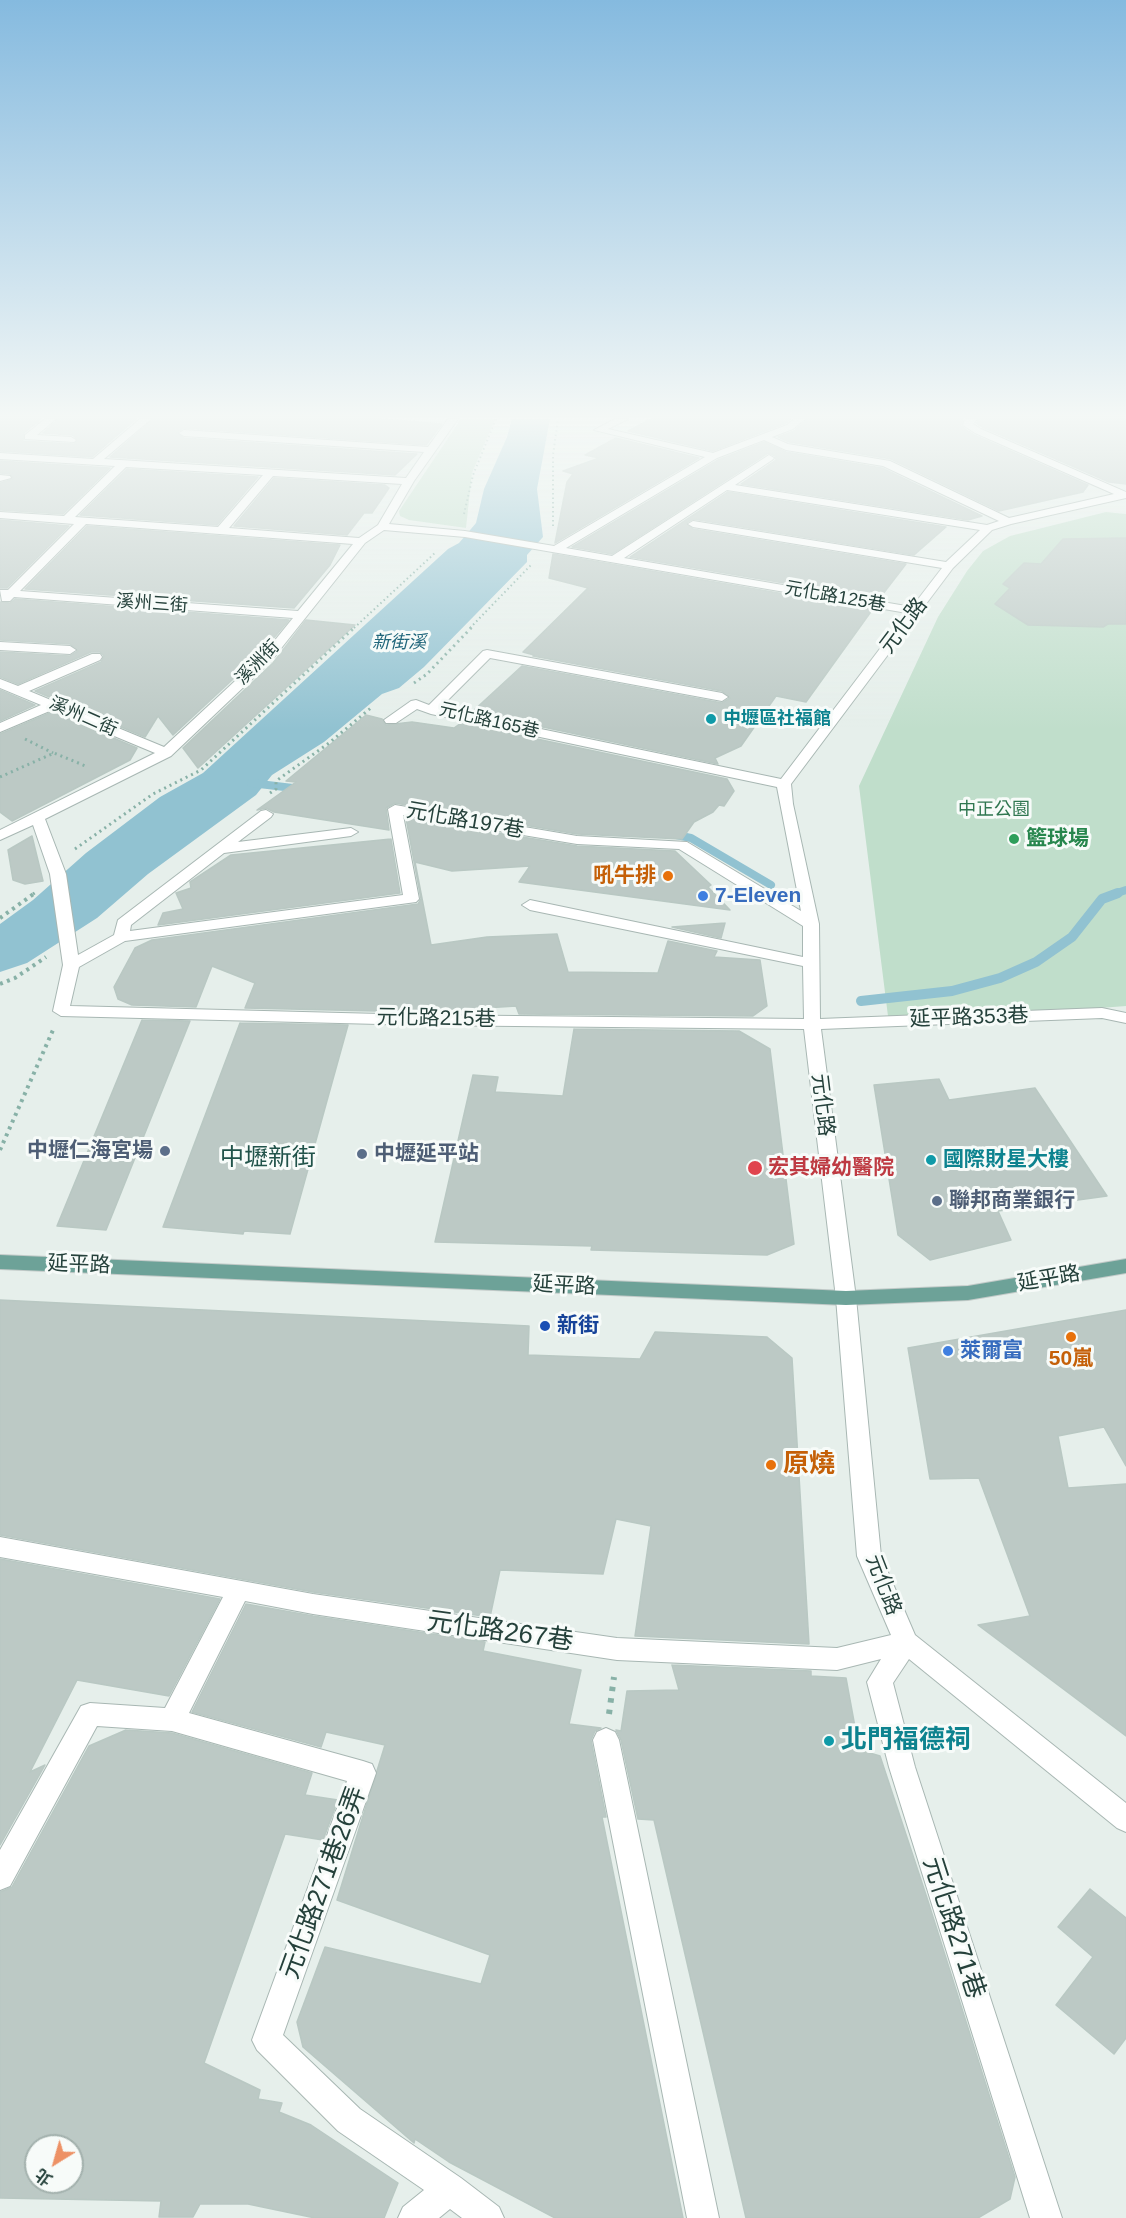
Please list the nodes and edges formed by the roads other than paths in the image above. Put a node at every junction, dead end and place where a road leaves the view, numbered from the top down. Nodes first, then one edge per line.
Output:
1 (81, 523) edge
2 (106, 523) edge
3 (228, 523) edge
4 (385, 523) edge
5 (593, 523) edge
6 (672, 523) edge
7 (953, 523) edge
8 (1004, 523) edge
9 (693, 525) dead end
10 (382, 527) junction
11 (988, 528) junction
12 (222, 530) junction
13 (362, 541) junction
14 (547, 548) junction
15 (615, 559) junction
16 (949, 566) junction
17 (6, 594) edge
18 (0, 605) edge
19 (916, 611) junction
20 (303, 615) junction
21 (0, 646) edge
22 (70, 650) dead end
23 (96, 657) dead end
24 (0, 683) edge
25 (20, 690) junction
26 (722, 697) dead end
27 (54, 704) junction
28 (431, 710) junction
29 (391, 720) dead end
30 (0, 728) edge
31 (166, 753) junction
32 (784, 784) junction
33 (266, 814) dead end
34 (38, 819) junction
35 (351, 832) dead end
36 (0, 836) edge
37 (220, 849) junction
38 (530, 905) dead end
39 (810, 924) junction
40 (121, 937) junction
41 (811, 963) junction
42 (71, 965) junction
43 (1126, 1018) edge
44 (812, 1024) junction
45 (0, 1262) edge
46 (1126, 1266) edge
47 (846, 1298) junction
48 (0, 1547) edge
49 (239, 1590) junction
50 (906, 1642) junction
51 (172, 1720) junction
52 (606, 1740) road end
53 (1126, 1819) edge
54 (0, 1878) edge
55 (450, 2189) junction
56 (414, 2218) edge
57 (488, 2218) edge
58 (703, 2218) edge
59 (1046, 2218) edge

1 - 17 street
2 - 12 street
3 - 12 street
4 - 10 street, 溪洲街
5 - 14 street
6 - 15 street
7 - 11 street
8 - 11 street, 元化路
9 - 16 street
10 - 13 street, 溪洲街
10 - 14 street, 元化路125巷
11 - 16 street, 元化路
12 - 13 street
13 - 20 street, 溪洲街
14 - 15 street, 元化路125巷
15 - 19 street, 元化路125巷
16 - 19 street, 元化路
17 - 18 street
17 - 20 street, 溪州三街
19 - 32 street, 元化路
20 - 31 street, 溪洲街
21 - 22 street
23 - 25 street
24 - 25 street, 溪州二街
25 - 27 street, 溪州二街
26 - 28 street, 元化路165巷
27 - 30 street
27 - 31 street, 溪州二街
28 - 29 street
28 - 32 street, 元化路165巷
31 - 34 street, 溪洲街
32 - 39 street, 元化路
33 - 37 street
34 - 36 street, 溪洲街
34 - 42 street
35 - 37 street
37 - 40 street
38 - 41 street
39 - 40 street, 元化路197巷
39 - 41 street, 元化路
40 - 42 street, 元化路197巷
41 - 44 street, 元化路
42 - 44 street, 元化路215巷
43 - 44 street, 延平路353巷
44 - 47 street, 元化路
45 - 47 main road, 延平路
46 - 47 main road, 延平路
47 - 50 street, 元化路
48 - 49 street, 元化路267巷
49 - 50 street, 元化路267巷
49 - 51 street
50 - 53 street, 元化路
50 - 59 street, 元化路271巷
51 - 54 street, 元化路271巷26弄
51 - 55 street, 元化路271巷26弄
52 - 58 street
55 - 56 street
55 - 57 street, 元化路271巷26弄

